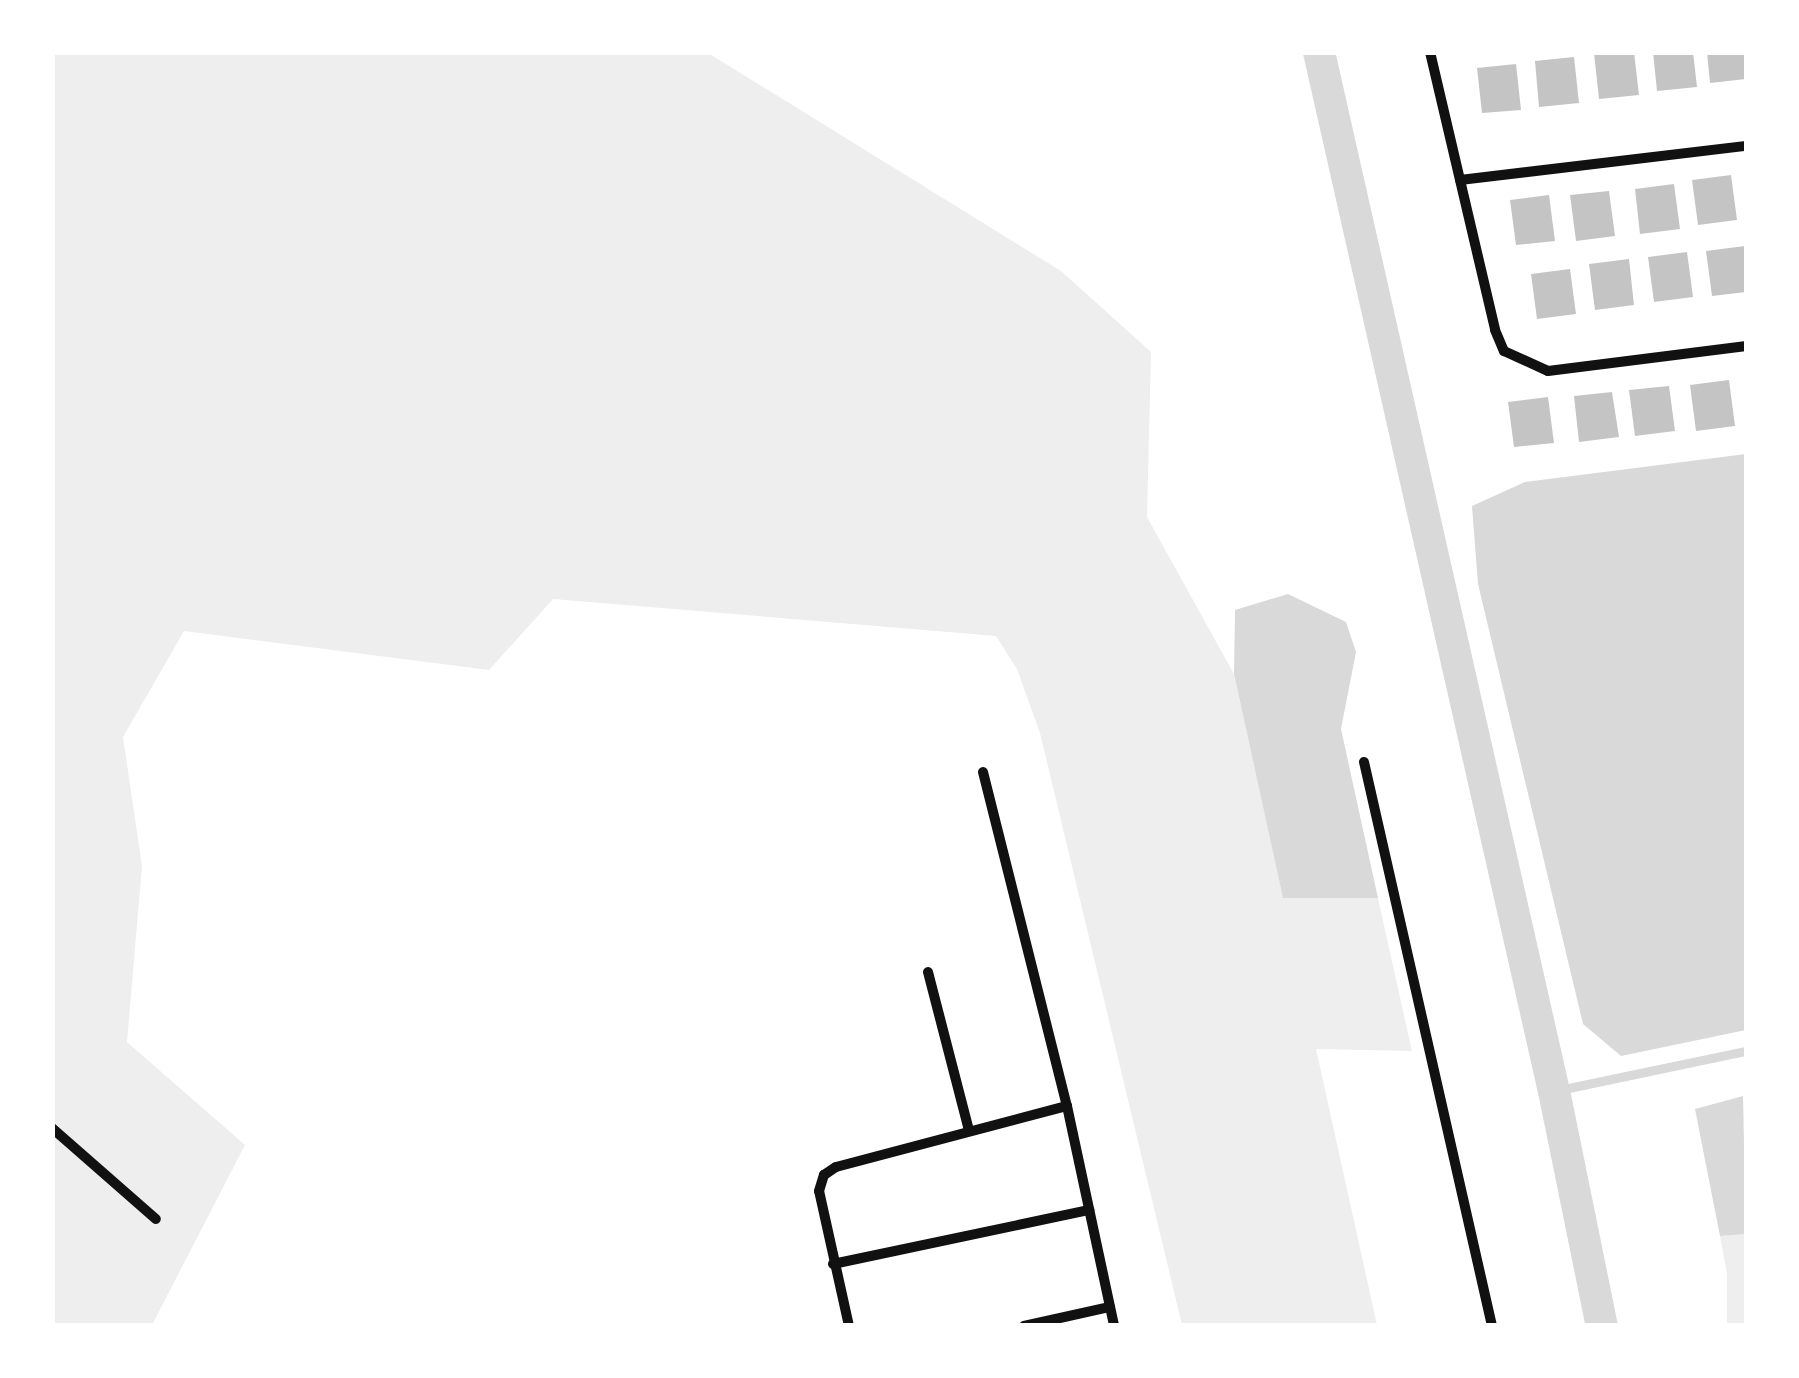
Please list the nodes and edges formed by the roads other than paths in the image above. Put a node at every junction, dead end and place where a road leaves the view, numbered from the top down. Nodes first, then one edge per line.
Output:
1 (1430, 52) edge
2 (1746, 146) edge
3 (1460, 180) junction
4 (1746, 346) edge
5 (1364, 762) dead end
6 (983, 772) dead end
7 (928, 972) dead end
8 (1066, 1106) junction
9 (52, 1128) edge
10 (968, 1130) junction
11 (1089, 1210) junction
12 (156, 1218) dead end
13 (834, 1264) junction
14 (1110, 1306) junction
15 (849, 1326) edge
16 (1024, 1326) edge
17 (1114, 1326) edge
18 (1492, 1326) edge

1 - 3 street
2 - 3 street
3 - 4 street
5 - 18 street
6 - 8 street
7 - 10 street
8 - 10 street
8 - 11 street
9 - 12 street
10 - 13 street
11 - 13 street
11 - 14 street
13 - 15 street
14 - 16 street
14 - 17 street

